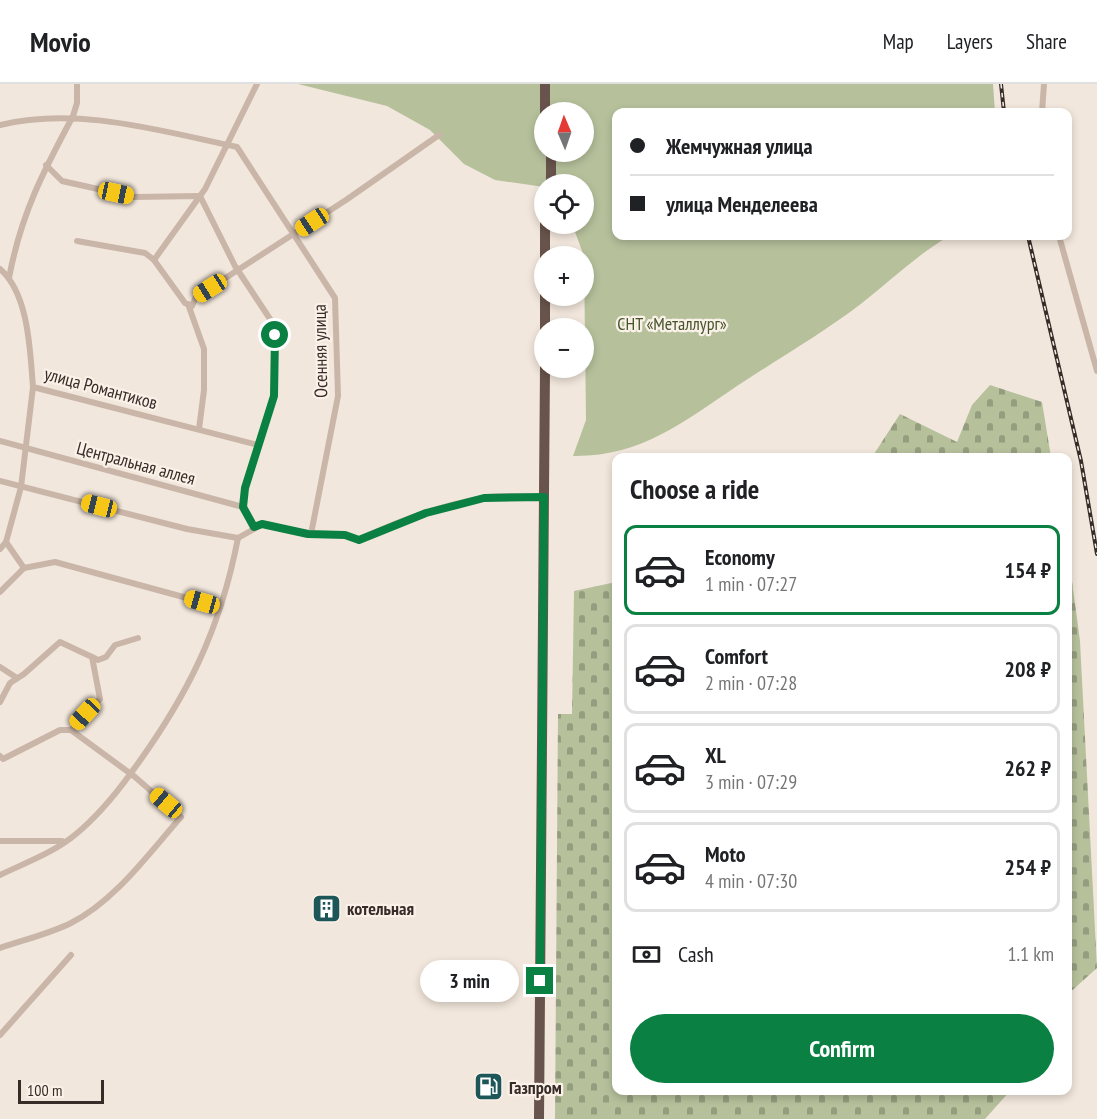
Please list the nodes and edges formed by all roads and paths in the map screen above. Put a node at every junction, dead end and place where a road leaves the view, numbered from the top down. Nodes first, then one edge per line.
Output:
1 (77, 84) edge
2 (257, 84) edge
3 (545, 84) edge
4 (551, 84) edge
5 (1044, 84) edge
6 (545, 102) edge
7 (551, 102) edge
8 (1042, 108) edge
9 (72, 119) junction
10 (0, 125) edge
11 (440, 135) dead end
12 (226, 145) junction
13 (46, 165) junction
14 (199, 196) junction
15 (295, 233) junction
16 (545, 234) edge
17 (1060, 240) edge
18 (77, 242) dead end
19 (154, 260) junction
20 (0, 269) edge
21 (237, 270) junction
22 (9, 278) junction
23 (188, 304) junction
24 (544, 318) edge
25 (1097, 371) edge
26 (544, 378) edge
27 (551, 378) edge
28 (33, 387) junction
29 (199, 429) junction
30 (0, 441) edge
31 (258, 445) junction
32 (25, 448) junction
33 (0, 481) edge
34 (21, 487) junction
35 (544, 497) junction
36 (243, 507) junction
37 (254, 527) junction
38 (311, 534) junction
39 (238, 538) junction
40 (6, 542) junction
41 (0, 549) edge
42 (24, 568) junction
43 (0, 592) edge
44 (220, 607) junction
45 (138, 638) dead end
46 (92, 657) junction
47 (0, 667) edge
48 (17, 678) junction
49 (0, 702) edge
50 (71, 730) junction
51 (0, 756) edge
52 (130, 775) junction
53 (65, 841) junction
54 (0, 842) edge
55 (0, 875) edge
56 (0, 948) edge
57 (71, 955) dead end
58 (0, 1035) edge
59 (539, 1119) edge
60 (546, 1119) edge

1 - 9 street
2 - 12 street
3 - 6 highway
4 - 7 highway
5 - 8 street
9 - 10 street, Осенняя улица
9 - 12 street, Осенняя улица
9 - 13 street
11 - 15 street
12 - 14 street
12 - 15 street, Осенняя улица
13 - 14 street
13 - 22 street
14 - 19 street
14 - 21 street
15 - 21 street
15 - 38 street, Осенняя улица
16 - 24 highway
17 - 25 street
18 - 19 street
19 - 23 street
20 - 22 street
21 - 23 street
21 - 31 street
22 - 28 street, улица Романтиков
23 - 29 street
26 - 35 highway
27 - 60 highway
28 - 29 street, улица Романтиков
28 - 32 street
29 - 31 street, улица Романтиков
30 - 32 street, Центральная аллея
31 - 36 street
32 - 34 street
32 - 36 street, Центральная аллея
33 - 34 street
34 - 39 street
34 - 40 street
35 - 38 street
35 - 59 highway
36 - 37 street
37 - 38 street
37 - 39 street
39 - 44 street
40 - 41 street
40 - 42 street
42 - 43 street
42 - 44 street
44 - 52 street
45 - 46 street
46 - 48 street
46 - 50 street
47 - 48 street
48 - 49 street
50 - 51 street
50 - 52 street
52 - 53 street
52 - 56 street
53 - 54 street
53 - 55 street
57 - 58 street

